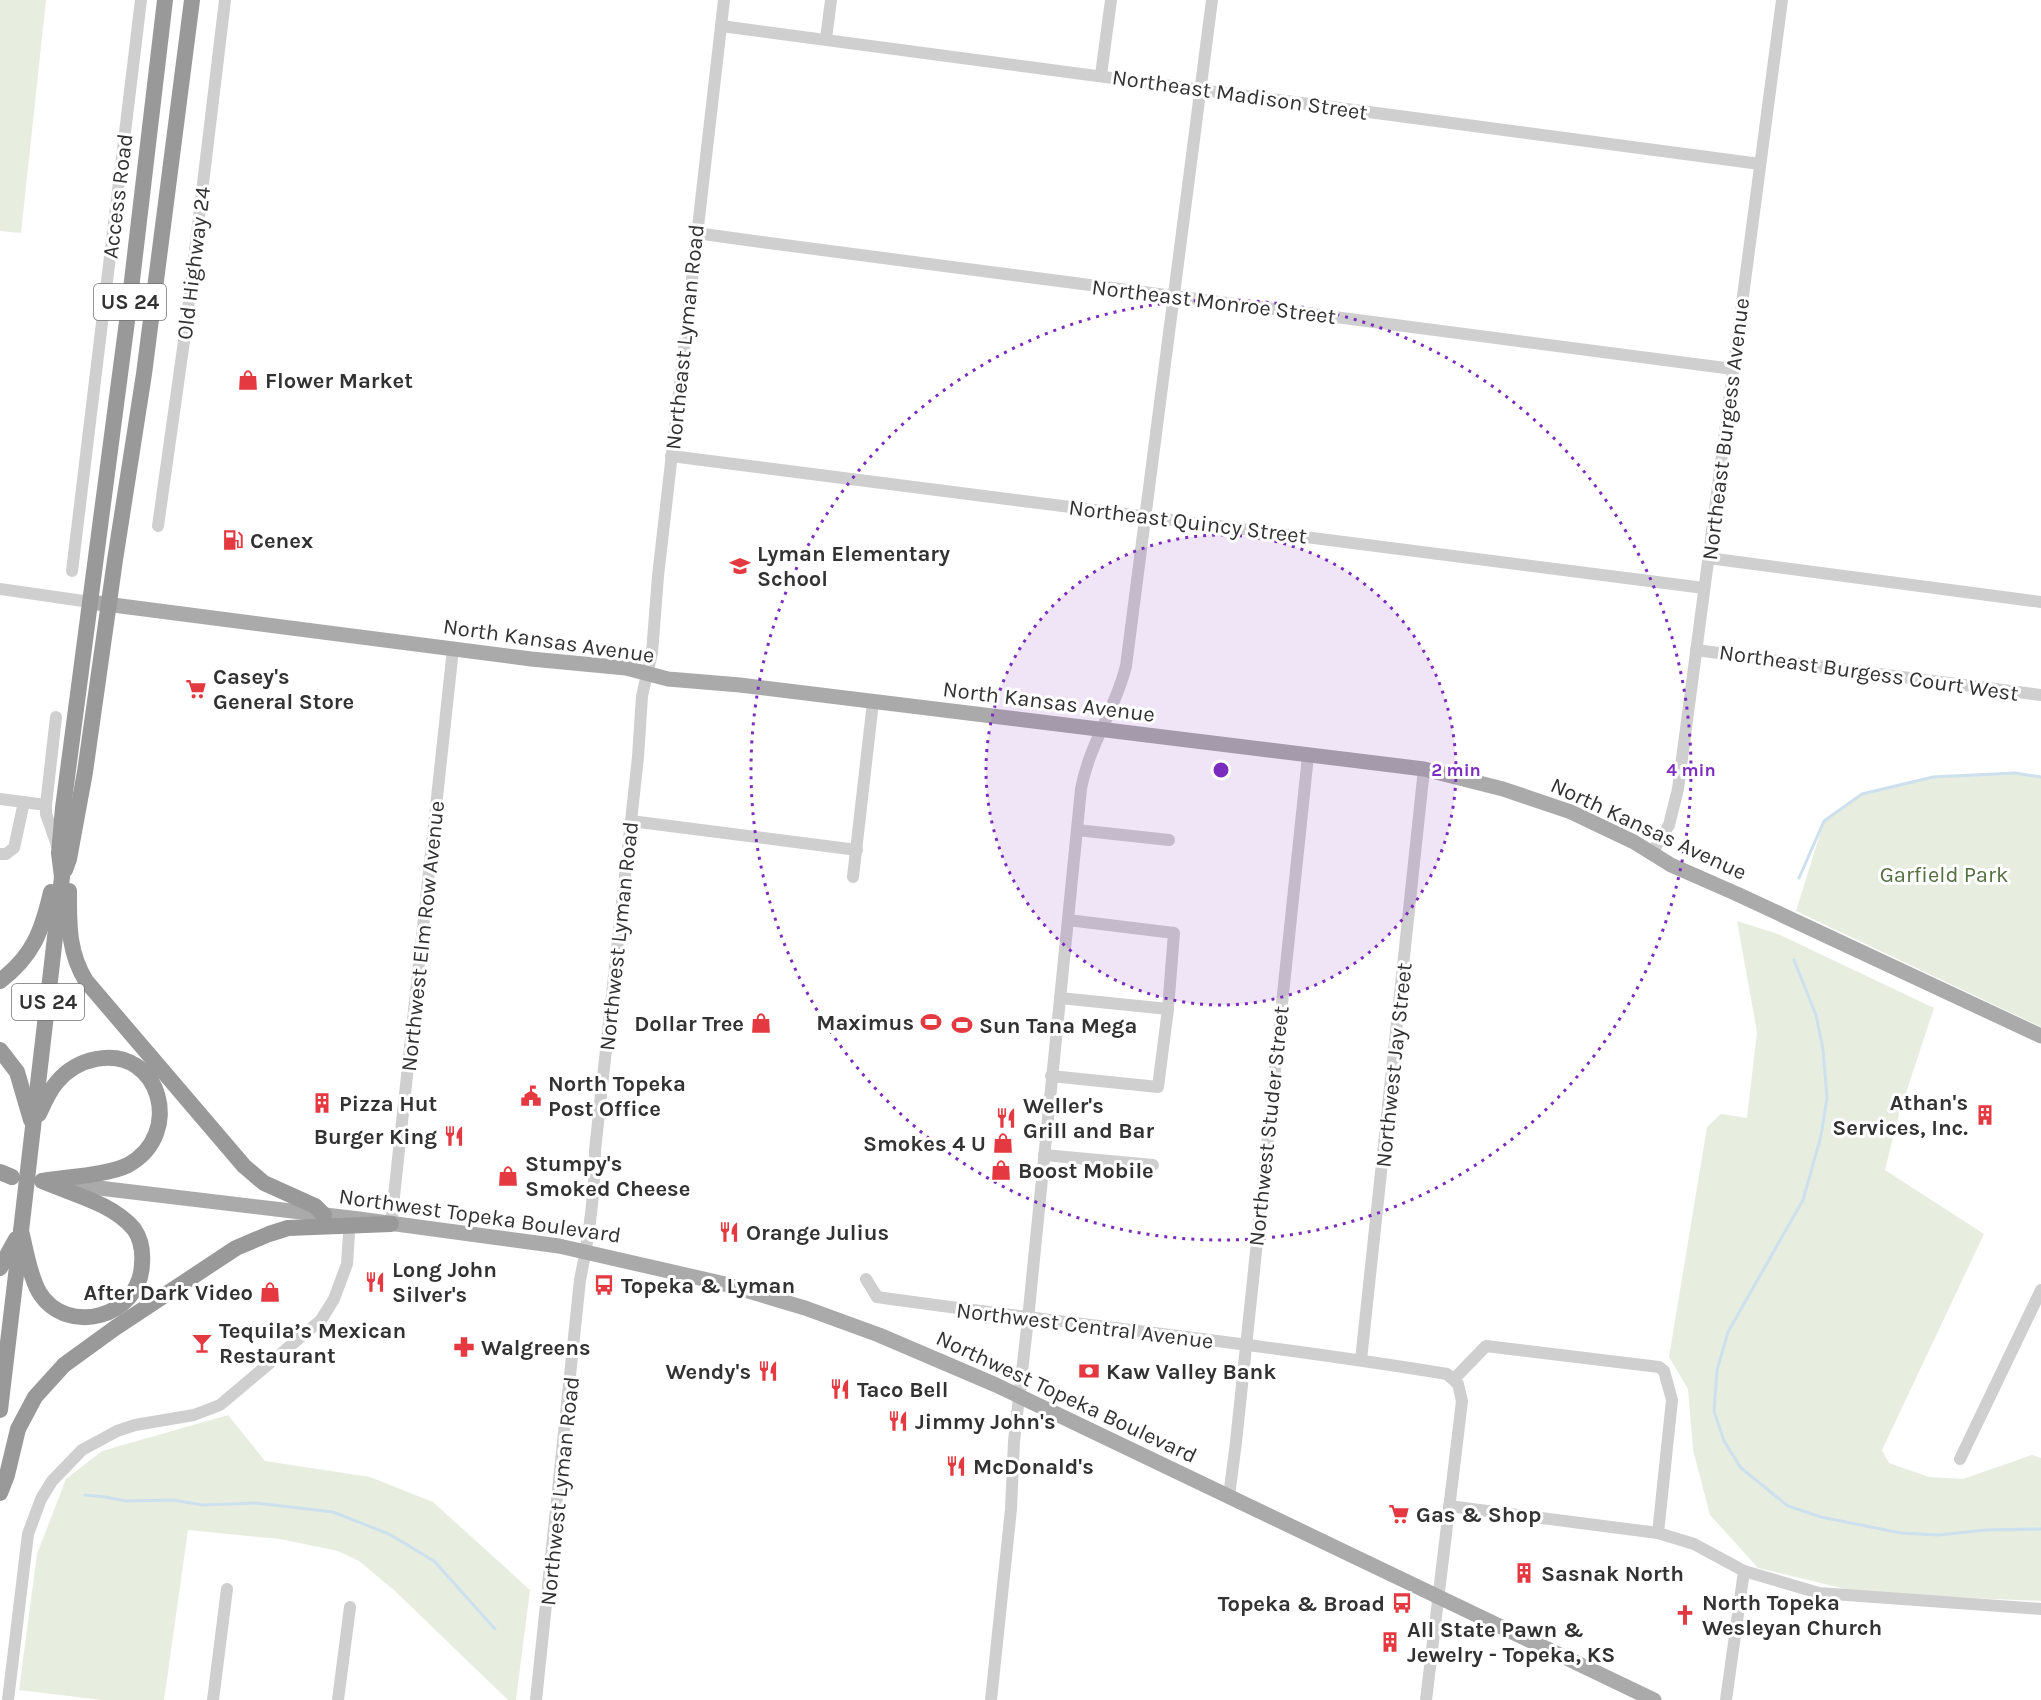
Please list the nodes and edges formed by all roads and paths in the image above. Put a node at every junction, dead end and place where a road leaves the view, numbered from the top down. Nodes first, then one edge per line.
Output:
1 (141, 0) edge
2 (165, 0) edge
3 (192, 0) edge
4 (225, 0) edge
5 (724, 0) edge
6 (831, 0) edge
7 (1111, 0) edge
8 (1212, 0) edge
9 (1782, 0) edge
10 (721, 26) junction
11 (826, 39) junction
12 (1101, 75) junction
13 (1200, 89) junction
14 (1760, 164) junction
15 (696, 233) junction
16 (1174, 296) junction
17 (1733, 369) junction
18 (671, 456) junction
19 (1145, 516) junction
20 (158, 526) dead end
21 (1708, 558) junction
22 (72, 571) dead end
23 (1704, 588) junction
24 (0, 589) edge
25 (90, 602) junction
26 (2041, 602) edge
27 (109, 604) junction
28 (453, 649) junction
29 (1696, 650) junction
30 (647, 674) junction
31 (2041, 695) edge
32 (873, 702) junction
33 (56, 717) dead end
34 (1102, 730) junction
35 (1308, 756) junction
36 (1424, 770) junction
37 (0, 799) edge
38 (24, 802) junction
39 (46, 805) junction
40 (631, 821) junction
41 (1077, 830) junction
42 (1169, 840) dead end
43 (856, 850) junction
44 (1652, 853) junction
45 (0, 854) edge
46 (64, 856) junction
47 (853, 877) dead end
48 (1068, 920) junction
49 (0, 981) edge
50 (1060, 998) junction
51 (1168, 1009) junction
52 (2041, 1036) edge
53 (0, 1050) edge
54 (1052, 1076) junction
55 (33, 1127) junction
56 (1044, 1155) junction
57 (1153, 1164) dead end
58 (3, 1176) edge
59 (42, 1181) junction
60 (324, 1215) junction
61 (350, 1222) junction
62 (391, 1224) junction
63 (21, 1231) junction
64 (586, 1251) junction
65 (0, 1268) edge
66 (866, 1279) dead end
67 (2041, 1290) edge
68 (1028, 1319) junction
69 (1245, 1346) junction
70 (1362, 1360) junction
71 (1454, 1379) junction
72 (1019, 1396) junction
73 (0, 1410) edge
74 (1960, 1459) dead end
75 (0, 1492) edge
76 (1229, 1496) junction
77 (1449, 1506) junction
78 (1658, 1533) junction
79 (1744, 1571) junction
80 (227, 1589) dead end
81 (1438, 1597) junction
82 (350, 1608) dead end
83 (2041, 1609) edge
84 (8, 1700) edge
85 (213, 1700) edge
86 (338, 1700) edge
87 (536, 1700) edge
88 (991, 1700) edge
89 (1426, 1700) edge
90 (1654, 1700) edge
91 (1726, 1700) edge

1 - 22 street, Access Road
2 - 25 highway, US 24
3 - 27 highway, US 24
4 - 20 street, Old Highway 24
5 - 10 street, Northeast Lyman Road
6 - 11 street
7 - 12 street
8 - 13 street
9 - 14 street, Northeast Burgess Avenue
10 - 11 street, Northeast Madison Street
10 - 15 street, Northeast Lyman Road
11 - 12 street, Northeast Madison Street
12 - 13 street, Northeast Madison Street
13 - 14 street, Northeast Madison Street
13 - 16 street
14 - 17 street, Northeast Burgess Avenue
15 - 16 street, Northeast Monroe Street
15 - 18 street, Northeast Lyman Road
16 - 17 street, Northeast Monroe Street
16 - 19 street
17 - 21 street, Northeast Burgess Avenue
18 - 19 street, Northeast Quincy Street
18 - 30 street, Northeast Lyman Road
19 - 23 street, Northeast Quincy Street
19 - 34 street
21 - 23 street, Northeast Burgess Avenue
21 - 26 street
23 - 29 street, Northeast Burgess Avenue
24 - 25 street, North Kansas Avenue
25 - 27 main road, North Kansas Avenue
25 - 46 highway, US 24
27 - 28 main road, North Kansas Avenue
27 - 46 highway, US 24
28 - 30 main road, North Kansas Avenue
28 - 62 street, Northwest Elm Row Avenue
29 - 31 street, Northeast Burgess Court West
29 - 44 street, Northeast Burgess Avenue
30 - 32 main road, North Kansas Avenue
30 - 40 street, Northwest Lyman Road
32 - 34 main road, North Kansas Avenue
32 - 43 street
33 - 39 street
34 - 35 main road, North Kansas Avenue
34 - 41 street
35 - 36 main road, North Kansas Avenue
35 - 69 street, Northwest Studer Street
36 - 44 main road, North Kansas Avenue
36 - 70 street, Northwest Jay Street
37 - 38 street
38 - 39 street
38 - 45 street
39 - 46 street
40 - 43 street
40 - 64 street, Northwest Lyman Road
41 - 42 street
41 - 48 street
43 - 47 street
44 - 52 main road, North Kansas Avenue
46 - 49 highway
46 - 55 highway, US 24
46 - 60 highway
48 - 50 street
48 - 51 street
50 - 51 street
50 - 54 street
51 - 54 street
53 - 55 highway
54 - 56 street
55 - 59 highway
55 - 63 highway, US 24, bridge
56 - 57 street
56 - 68 street
58 - 59 main road, Northwest Topeka Boulevard
59 - 60 main road, Northwest Topeka Boulevard
59 - 63 highway
60 - 61 main road, Northwest Topeka Boulevard
61 - 62 highway
61 - 75 highway
61 - 84 street
62 - 64 main road, Northwest Topeka Boulevard
63 - 65 highway
63 - 73 highway, US 24
64 - 72 main road, Northwest Topeka Boulevard
64 - 87 street, Northwest Lyman Road
66 - 68 street, Northwest Central Avenue
67 - 74 street
68 - 69 street, Northwest Central Avenue
68 - 72 street
69 - 70 street, Northwest Central Avenue
69 - 76 street, Northwest Studer Street
70 - 71 street, Northwest Central Avenue
71 - 77 street
71 - 78 street
72 - 76 main road, Northwest Topeka Boulevard
72 - 88 street
76 - 81 main road, Northwest Topeka Boulevard
77 - 78 street
77 - 81 street
78 - 79 street
79 - 83 street
79 - 91 street
80 - 85 street
81 - 89 street
81 - 90 main road, Northwest Topeka Boulevard
82 - 86 street

